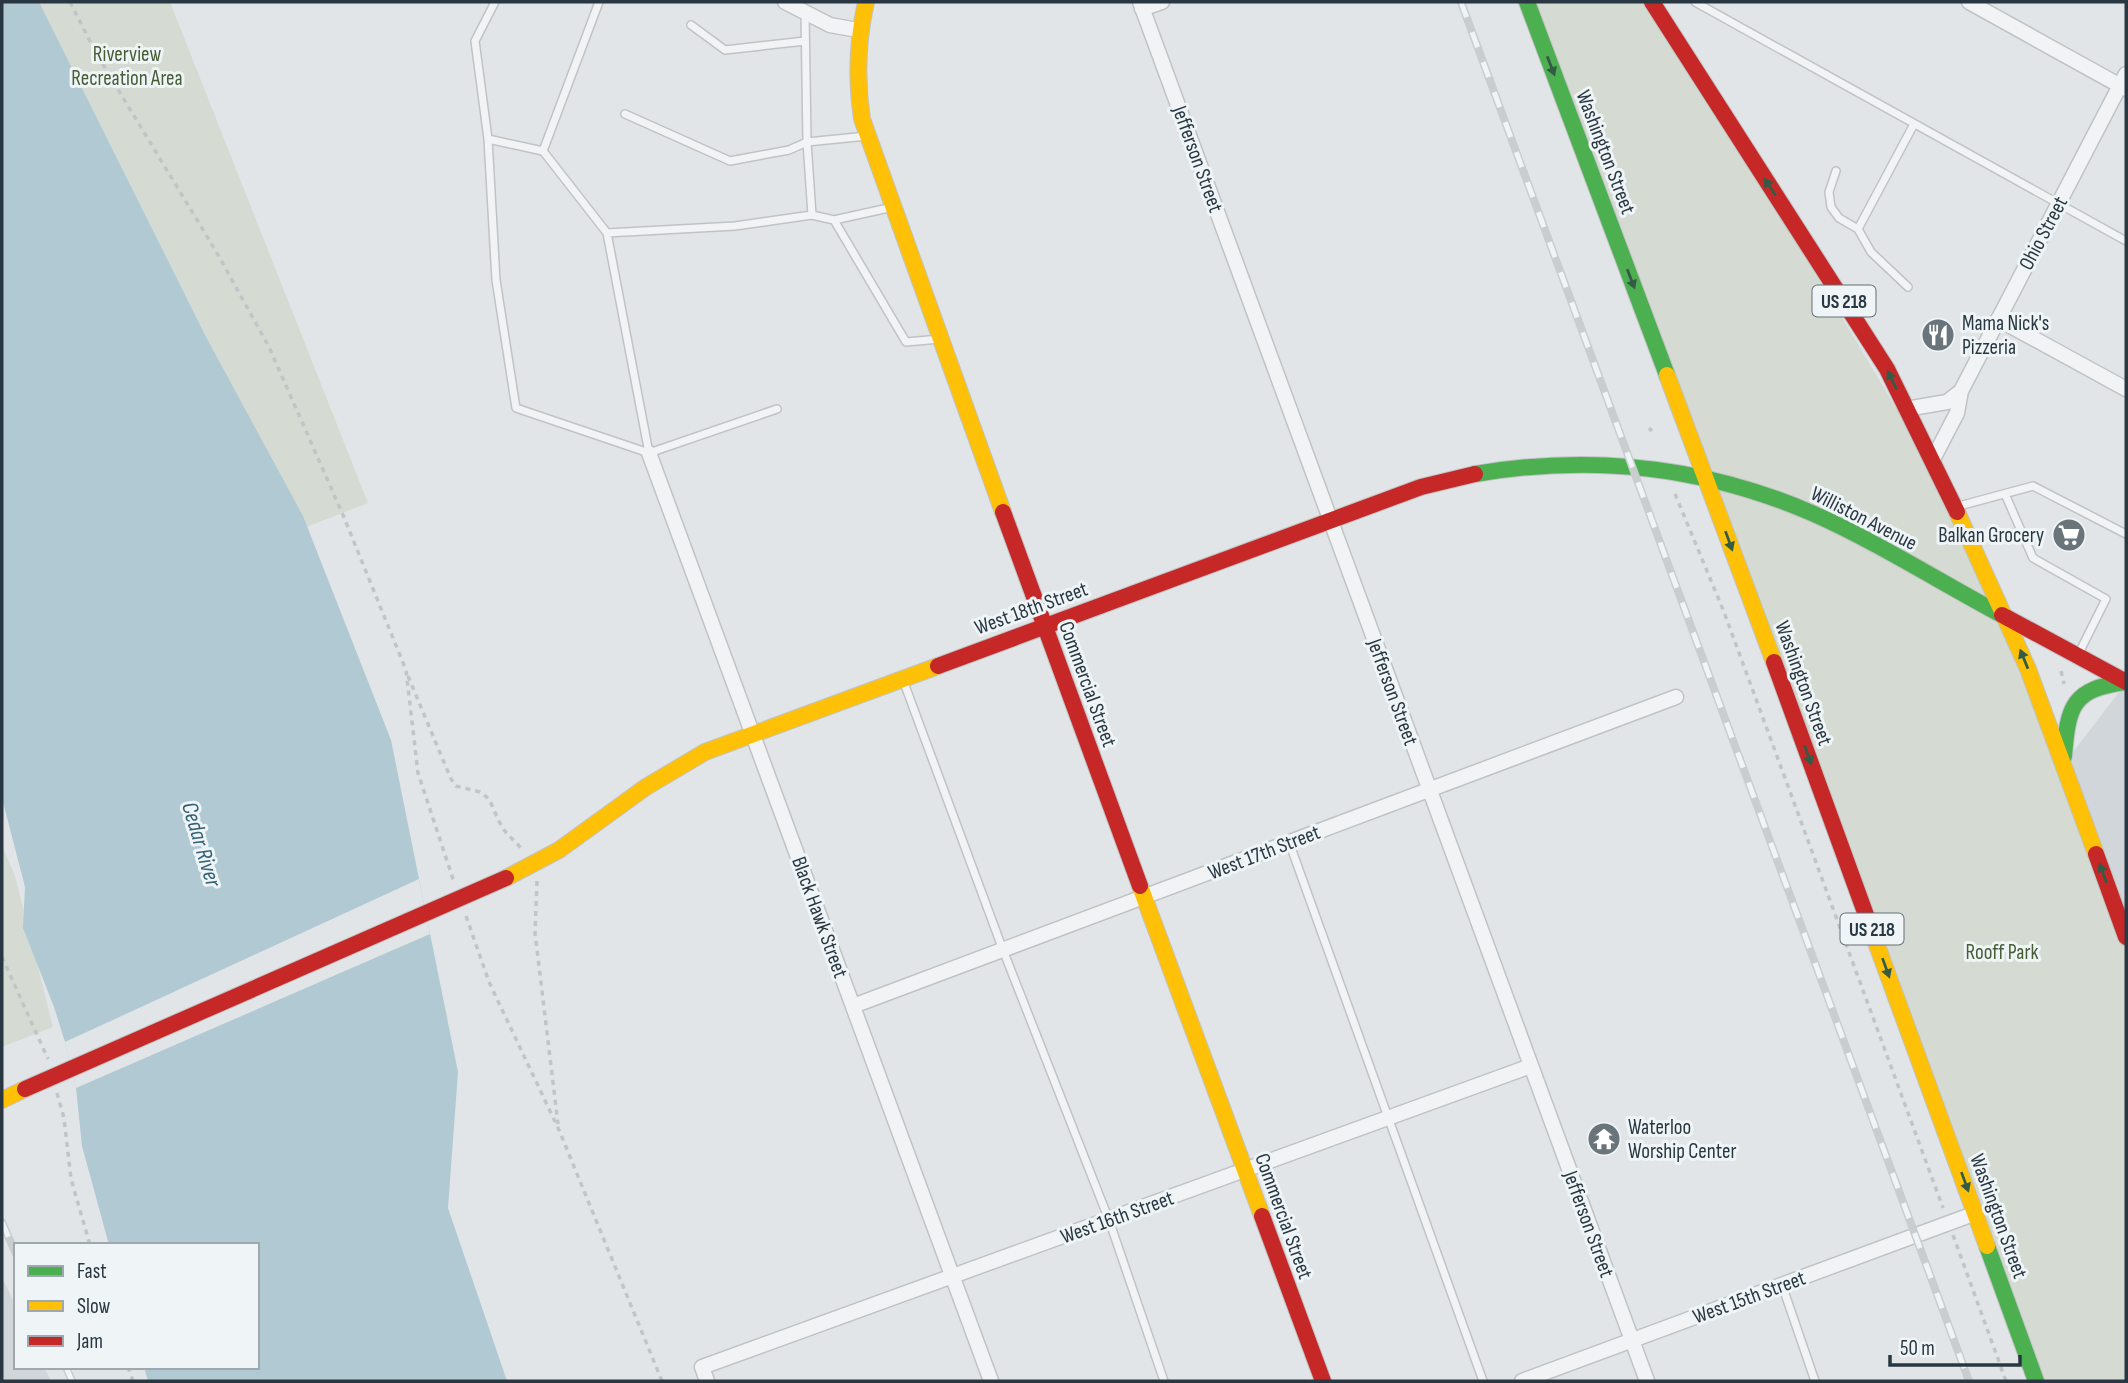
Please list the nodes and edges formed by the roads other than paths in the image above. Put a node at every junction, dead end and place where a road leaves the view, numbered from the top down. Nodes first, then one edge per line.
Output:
1 (495, 2) edge
2 (599, 2) edge
3 (785, 2) edge
4 (866, 2) edge
5 (1163, 2) edge
6 (1527, 2) edge
7 (1651, 2) edge
8 (1695, 2) edge
9 (1969, 2) edge
10 (1141, 5) edge
11 (804, 12) junction
12 (691, 25) dead end
13 (858, 30) junction
14 (805, 41) junction
15 (2124, 83) edge
16 (625, 114) dead end
17 (1914, 124) junction
18 (868, 136) junction
19 (488, 139) junction
20 (807, 142) junction
21 (543, 151) junction
22 (1836, 170) dead end
23 (2058, 204) junction
24 (894, 207) junction
25 (812, 215) junction
26 (834, 220) junction
27 (1858, 229) junction
28 (607, 233) junction
29 (2126, 241) edge
30 (1908, 287) dead end
31 (1998, 319) junction
32 (941, 340) junction
33 (2126, 389) edge
34 (1961, 391) junction
35 (777, 409) dead end
36 (1906, 409) junction
37 (649, 453) junction
38 (1932, 461) junction
39 (1601, 464) joint
40 (1706, 477) junction
41 (2005, 494) junction
42 (1955, 507) junction
43 (1331, 522) junction
44 (2126, 534) edge
45 (2006, 618) junction
46 (1044, 625) junction
47 (2078, 656) junction
48 (903, 678) junction
49 (2126, 682) edge
50 (1676, 697) dead end
51 (752, 735) junction
52 (2063, 765) junction
53 (1429, 790) junction
54 (1289, 842) junction
55 (1144, 897) junction
56 (2126, 937) edge
57 (1003, 950) junction
58 (853, 1006) junction
59 (1531, 1066) junction
60 (2, 1100) edge
61 (1389, 1118) junction
62 (1245, 1170) junction
63 (1976, 1213) junction
64 (1109, 1220) junction
65 (953, 1276) junction
66 (1782, 1285) junction
67 (1632, 1340) junction
68 (705, 1374) edge
69 (991, 1381) edge
70 (1164, 1381) edge
71 (1323, 1381) edge
72 (1483, 1381) edge
73 (1522, 1381) edge
74 (1647, 1381) edge
75 (1815, 1381) edge
76 (2036, 1381) edge

1 - 19 lane
2 - 21 lane
3 - 11 street
4 - 13 main road, Commercial Street
5 - 10 street
6 -> 40 main road, Washington Street / US 218
36 -> 7 main road, US 218
8 - 17 lane
9 - 15 street
10 - 43 street, Jefferson Street
11 - 13 street
11 - 14 lane
12 - 14 lane
13 - 18 main road, Commercial Street
14 - 20 lane
15 - 23 street, Ohio Street
16 - 20 lane
17 - 23 lane
17 - 27 lane
18 - 20 lane
18 - 24 main road, Commercial Street
19 - 21 lane
19 - 37 lane
20 - 25 lane
21 - 28 lane
22 - 27 lane
23 - 29 lane
23 - 31 street, Ohio Street
24 - 26 lane
24 - 32 main road, Commercial Street
25 - 26 lane
25 - 28 lane
26 - 32 lane
27 - 30 lane
28 - 37 lane
31 - 33 street
31 - 34 street, Ohio Street
32 - 46 main road, Commercial Street
34 - 36 street
34 - 38 street, Ohio Street
35 - 37 lane
36 - 38 main road, US 218
37 - 51 street, Black Hawk Street
38 - 42 main road, US 218
39 - 40 main road, Williston Avenue
39 - 43 main road, West 18th Street
40 - 45 main road, Williston Avenue
40 -> 63 main road, Washington Street / US 218
41 - 42 lane
41 - 44 lane
41 - 47 lane
42 - 45 main road, US 218
43 - 46 main road, West 18th Street
43 - 53 street, Jefferson Street
45 - 47 main road, Williston Avenue
52 -> 45 main road, US 218
46 - 48 main road, West 18th Street
46 - 55 main road, Commercial Street
47 - 49 main road, Williston Avenue
48 - 51 main road, West 18th Street
48 - 57 lane
49 - 52 main road
50 - 53 street, West 17th Street
51 - 58 street, Black Hawk Street
51 - 60 main road, West 18th Street, bridge
56 -> 52 main road, US 218
53 - 54 street, West 17th Street
53 - 59 street, Jefferson Street
54 - 55 street, West 17th Street
54 - 61 lane
55 - 57 street, West 17th Street
55 - 62 main road, Commercial Street
57 - 58 street, West 17th Street
57 - 64 lane
58 - 65 street, Black Hawk Street
59 - 61 street, West 16th Street
59 - 67 street, Jefferson Street
61 - 62 street, West 16th Street
61 - 72 lane
62 - 64 street, West 16th Street
62 - 71 main road, Commercial Street
63 - 66 street, West 15th Street
63 - 76 main road, Washington Street / US 218
64 - 65 street, West 16th Street
64 - 70 lane
65 - 68 street, West 16th Street
65 - 69 street, Black Hawk Street
66 - 67 street, West 15th Street
66 - 75 lane
67 - 73 street, West 15th Street
67 - 74 street, Jefferson Street

